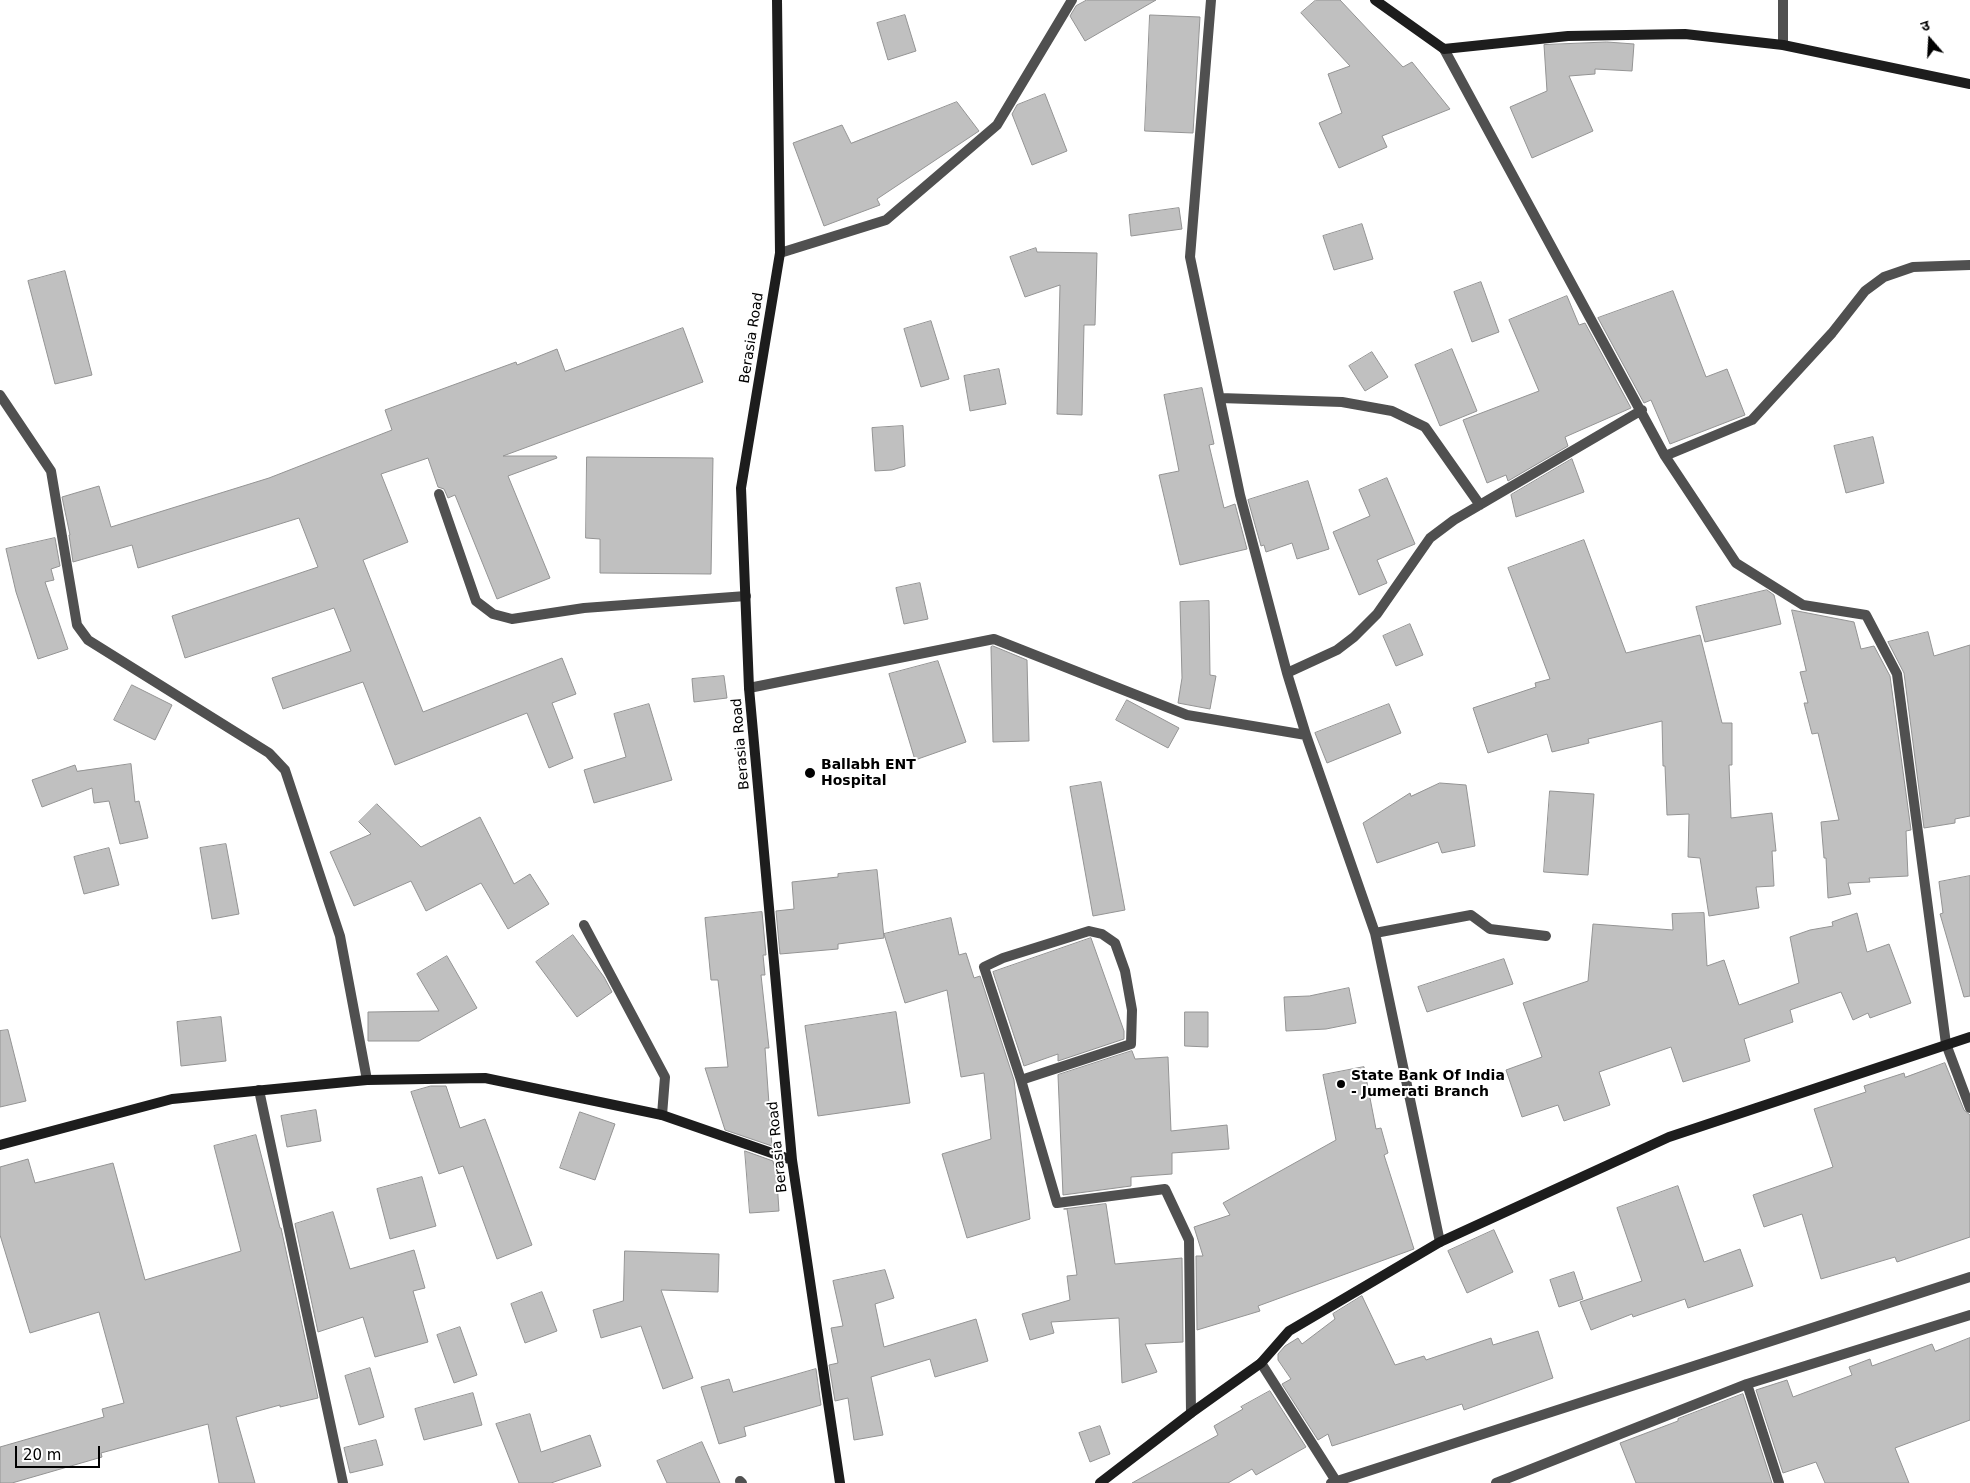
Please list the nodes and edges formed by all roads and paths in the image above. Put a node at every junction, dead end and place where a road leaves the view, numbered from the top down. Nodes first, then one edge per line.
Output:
1 (777, 0) edge
2 (1072, 0) edge
3 (1211, 0) edge
4 (1375, 0) edge
5 (1783, 0) edge
6 (1783, 45) junction
7 (1444, 49) junction
8 (1970, 84) edge
9 (780, 253) junction
10 (1970, 265) edge
11 (0, 395) edge
12 (1220, 398) junction
13 (1642, 410) junction
14 (1665, 456) junction
15 (439, 494) dead end
16 (1480, 505) junction
17 (746, 596) junction
18 (1287, 673) junction
19 (750, 688) junction
20 (1306, 734) junction
21 (584, 925) dead end
22 (1375, 933) junction
23 (1546, 936) dead end
24 (1970, 1037) edge
25 (1946, 1044) junction
26 (367, 1080) junction
27 (1021, 1080) junction
28 (259, 1090) junction
29 (1970, 1108) edge
30 (662, 1116) junction
31 (0, 1145) edge
32 (792, 1160) junction
33 (1440, 1242) junction
34 (1970, 1277) edge
35 (1970, 1315) edge
36 (1261, 1363) junction
37 (1746, 1384) junction
38 (1192, 1413) junction
39 (1334, 1482) edge
40 (343, 1483) edge
41 (840, 1483) edge
42 (1100, 1483) edge
43 (1496, 1483) edge
44 (1780, 1483) edge

1 - 9 street, Berasia Road
2 - 9 street
3 - 12 street
4 - 7 street
5 - 6 street
6 - 7 street
6 - 8 street
7 - 13 street
9 - 17 street, Berasia Road
10 - 14 street
11 - 26 street
12 - 16 street
12 - 18 street
13 - 14 street
13 - 16 street
14 - 25 street
15 - 17 street
16 - 18 street
17 - 19 street, Berasia Road
18 - 20 street
19 - 20 street
19 - 32 street, Berasia Road
20 - 22 street
21 - 30 street
22 - 23 street
22 - 33 street
24 - 25 street
25 - 29 street
25 - 33 street
26 - 28 street
26 - 30 street
27 - 27 street
27 - 38 street
28 - 31 street
28 - 40 street
30 - 32 street
32 - 41 street, Berasia Road
33 - 36 street
34 - 39 street
35 - 37 street
36 - 38 street
36 - 39 street
37 - 43 street
37 - 44 street
38 - 42 street

